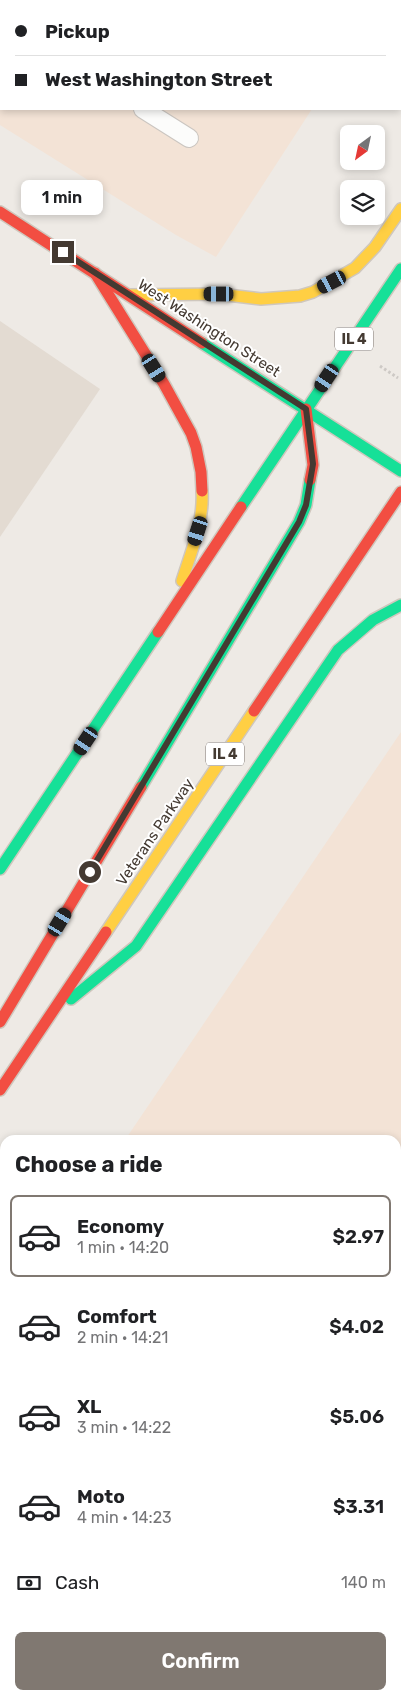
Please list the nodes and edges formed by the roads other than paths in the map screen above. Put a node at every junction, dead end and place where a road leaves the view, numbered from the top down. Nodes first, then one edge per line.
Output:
1 (146, 110) edge
2 (189, 138) dead end
3 (401, 209) edge
4 (0, 212) edge
5 (401, 269) edge
6 (95, 272) junction
7 (129, 295) junction
8 (306, 409) junction
9 (401, 470) edge
10 (401, 492) edge
11 (401, 605) edge
12 (172, 614) junction
13 (0, 869) edge
14 (48, 1017) junction
15 (0, 1022) edge
16 (0, 1090) edge

1 - 2 lane
3 - 7 main road
4 - 6 main road, West Washington Street
5 - 8 main road, IL 4
6 - 7 main road, West Washington Street
6 - 12 main road
7 - 8 main road, West Washington Street
8 - 9 main road, West Washington Street
8 - 12 main road, IL 4
8 - 15 main road
10 - 14 main road, Veterans Parkway / IL 4
11 - 14 main road
12 - 13 main road, IL 4
14 - 16 main road, Veterans Parkway / IL 4

